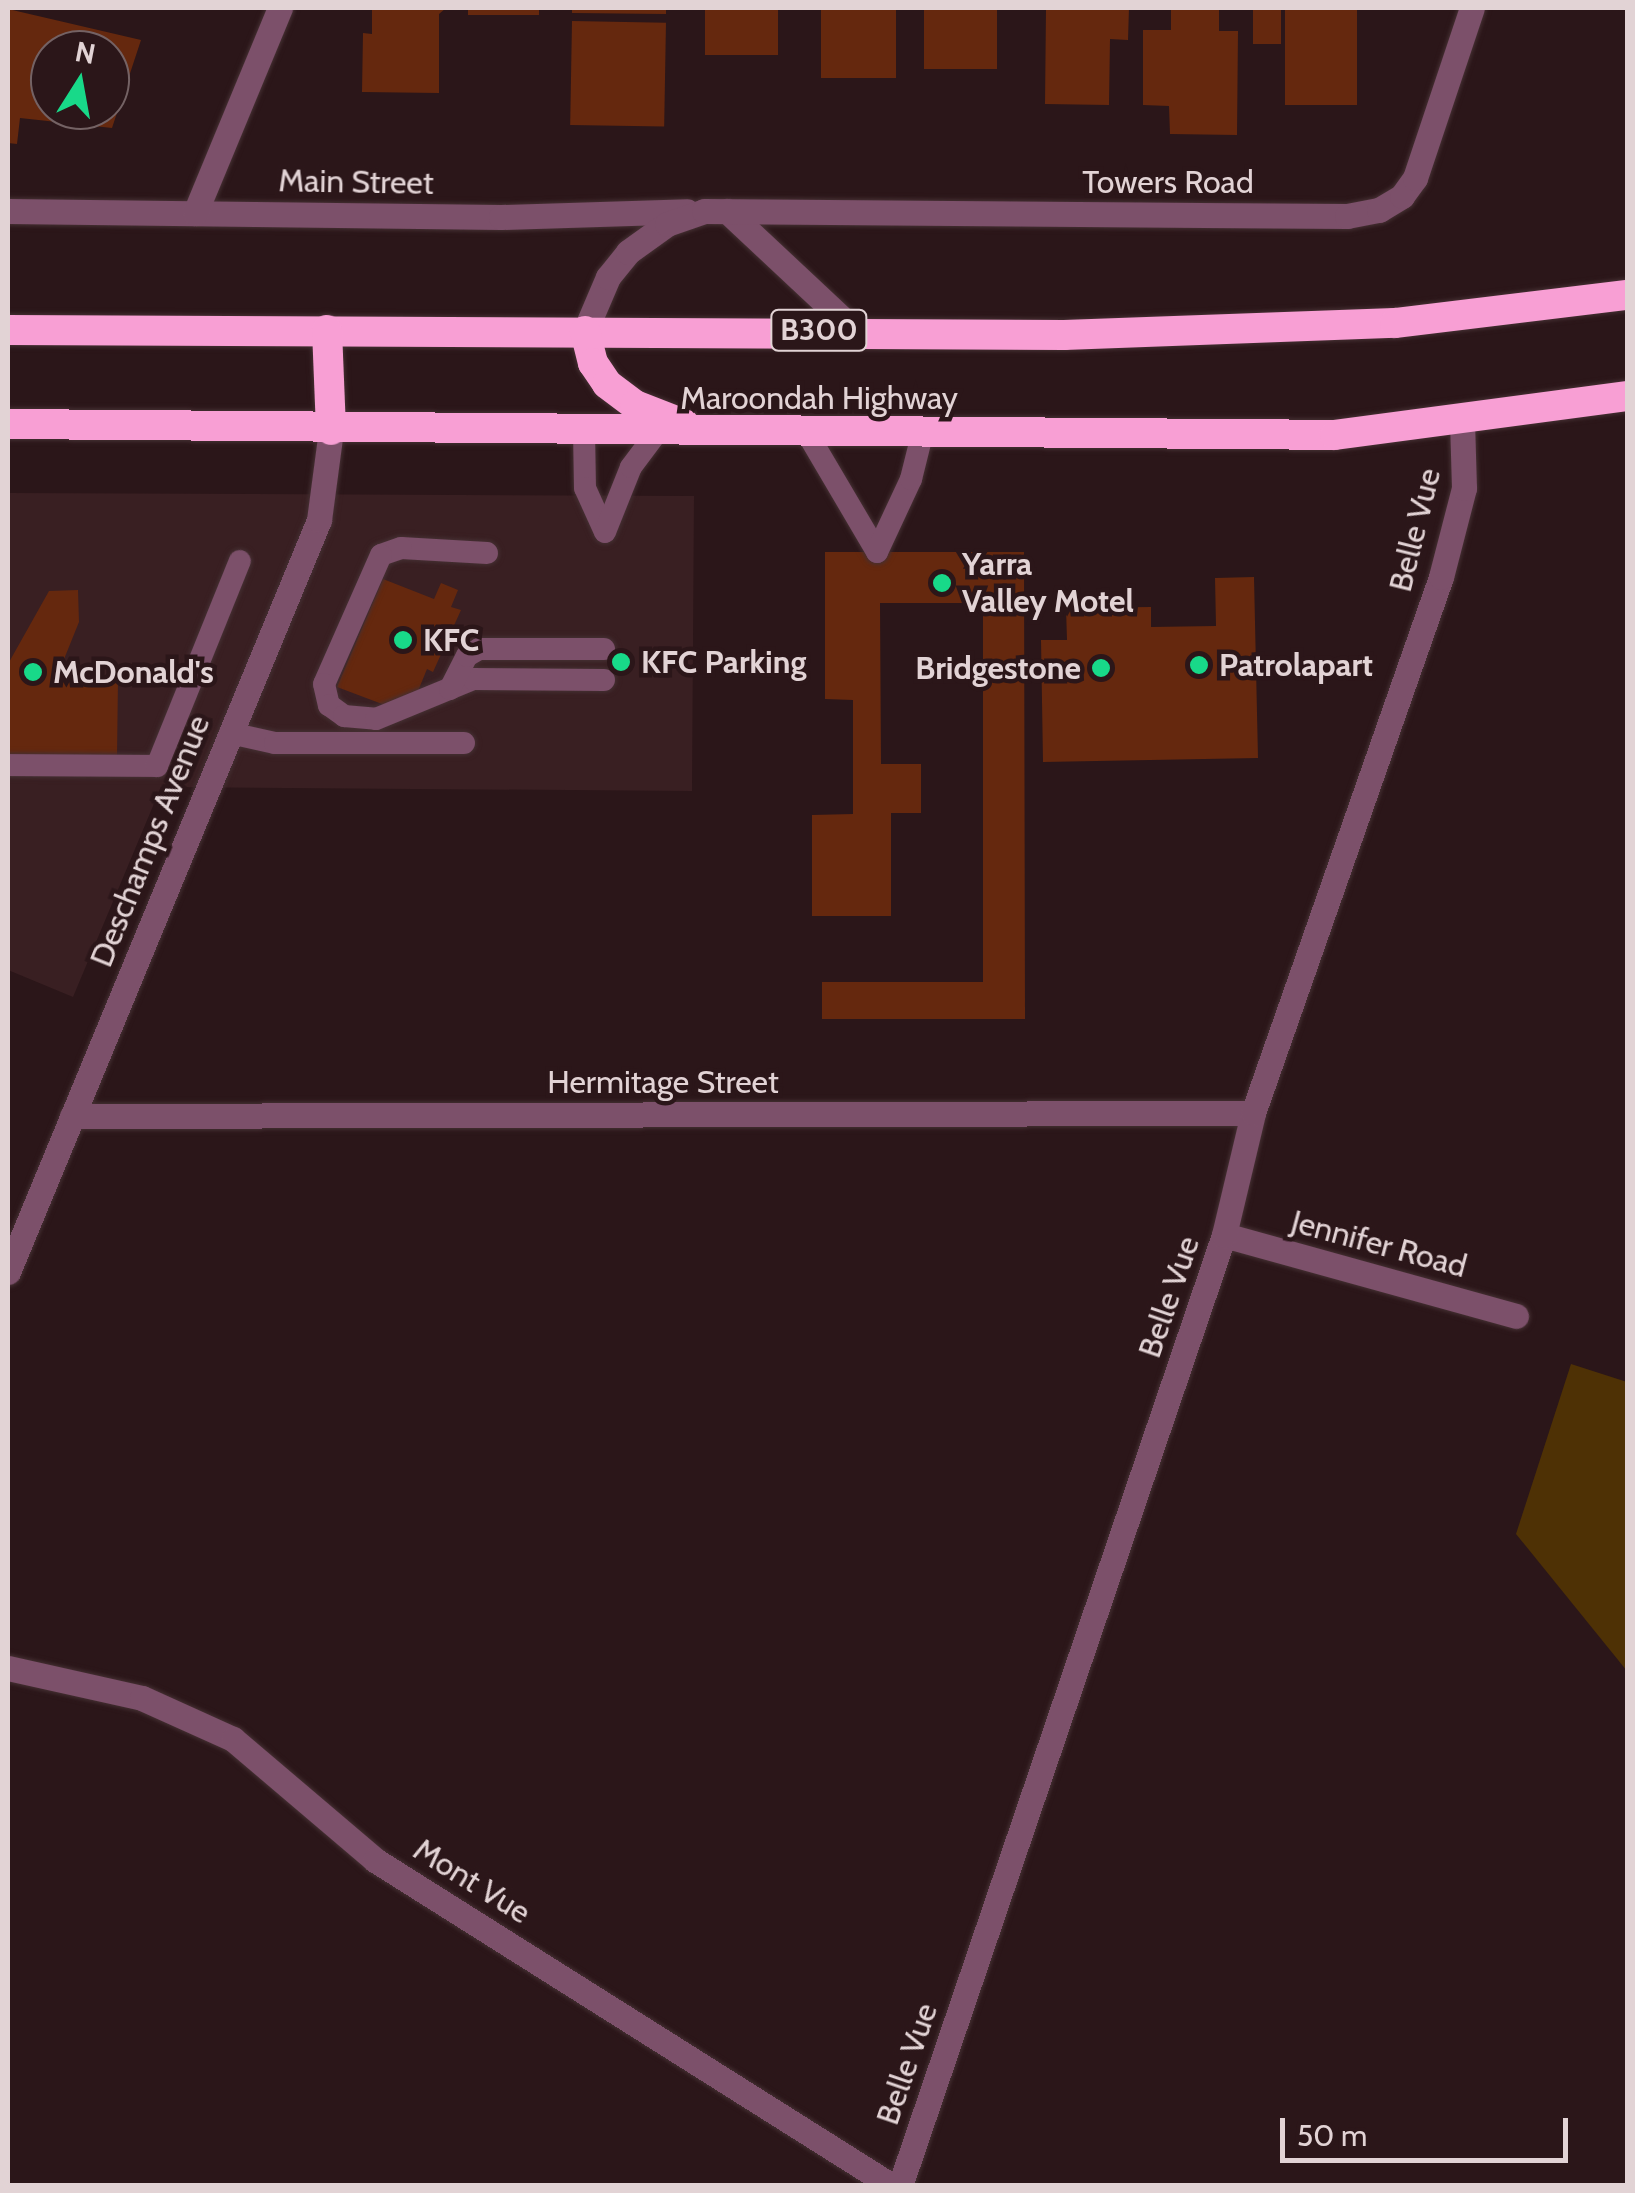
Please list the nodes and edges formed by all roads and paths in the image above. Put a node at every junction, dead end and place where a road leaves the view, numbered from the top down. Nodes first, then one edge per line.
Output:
1 (280, 8) edge
2 (1472, 8) edge
3 (8, 211) edge
4 (716, 211) junction
5 (195, 213) junction
6 (1628, 295) edge
7 (8, 330) edge
8 (327, 330) junction
9 (854, 330) junction
10 (585, 331) junction
11 (1628, 396) edge
12 (1462, 422) junction
13 (8, 424) edge
14 (330, 430) junction
15 (584, 431) junction
16 (658, 431) junction
17 (711, 432) junction
18 (806, 433) junction
19 (922, 434) junction
20 (487, 553) dead end
21 (240, 561) dead end
22 (604, 649) dead end
23 (604, 680) dead end
24 (450, 689) junction
25 (230, 733) junction
26 (464, 743) dead end
27 (8, 766) edge
28 (1253, 1113) junction
29 (72, 1116) junction
30 (1224, 1235) junction
31 (8, 1272) edge
32 (1516, 1316) dead end
33 (8, 1668) edge
34 (892, 2186) edge
35 (900, 2186) edge

1 - 5 street
2 - 4 street, Towers Road
3 - 5 street, Main Street
4 - 5 street, Main Street
4 - 9 street
4 - 10 street
6 - 9 highway, Maroondah Highway / B300
7 - 8 highway, Maroondah Highway / B300
8 - 10 highway, Maroondah Highway / B300
8 - 14 highway
9 - 10 highway, Maroondah Highway / B300
10 - 17 highway
11 - 12 highway, Maroondah Highway
12 - 19 highway, Maroondah Highway
12 - 28 street, Belle Vue
13 - 14 highway, Maroondah Highway
14 - 15 highway, Maroondah Highway
14 - 25 street, Deschamps Avenue
15 - 16 highway, Maroondah Highway
15 - 16 lane
16 - 17 highway, Maroondah Highway
17 - 18 highway, Maroondah Highway
18 - 19 highway, Maroondah Highway
18 - 19 lane
20 - 24 lane
21 - 27 lane
22 - 24 lane
23 - 24 lane
25 - 26 lane
25 - 29 street, Deschamps Avenue
28 - 29 street, Hermitage Street
28 - 30 street, Belle Vue
29 - 31 street, Deschamps Avenue
30 - 32 street, Jennifer Road
30 - 35 street, Belle Vue
33 - 34 street, Mont Vue

